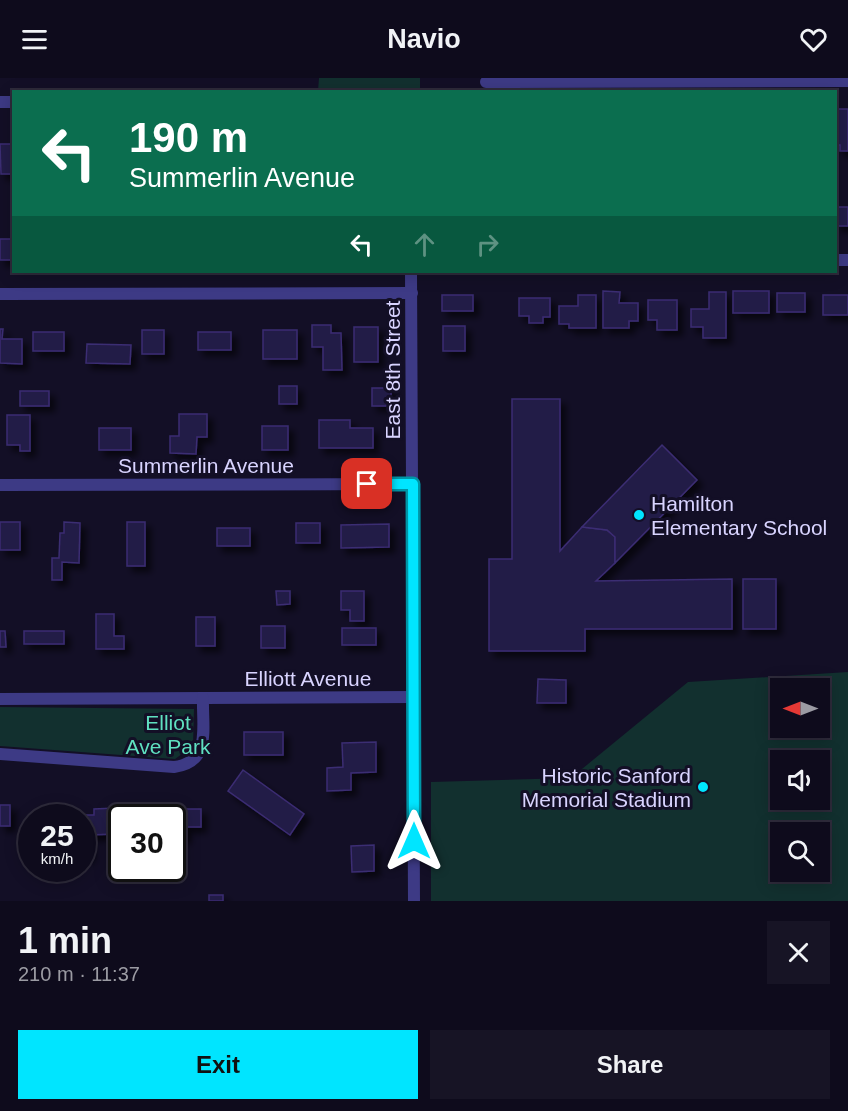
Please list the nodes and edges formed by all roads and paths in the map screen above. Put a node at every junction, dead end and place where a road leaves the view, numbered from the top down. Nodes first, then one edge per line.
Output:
1 (517, 80) edge
2 (848, 81) edge
3 (486, 82) dead end
4 (411, 273) edge
5 (412, 293) junction
6 (0, 294) edge
7 (413, 484) junction
8 (0, 485) edge
9 (413, 697) junction
10 (203, 698) junction
11 (0, 699) edge
12 (0, 754) edge
13 (414, 901) edge

1 - 2 street
1 - 3 street
4 - 5 street, East 8th Street
5 - 6 street
5 - 7 street, East 8th Street
7 - 8 street, Summerlin Avenue
7 - 9 street, East 8th Street
9 - 10 street, Elliott Avenue
9 - 13 street, East 8th Street
10 - 11 street, Elliott Avenue
10 - 12 street

